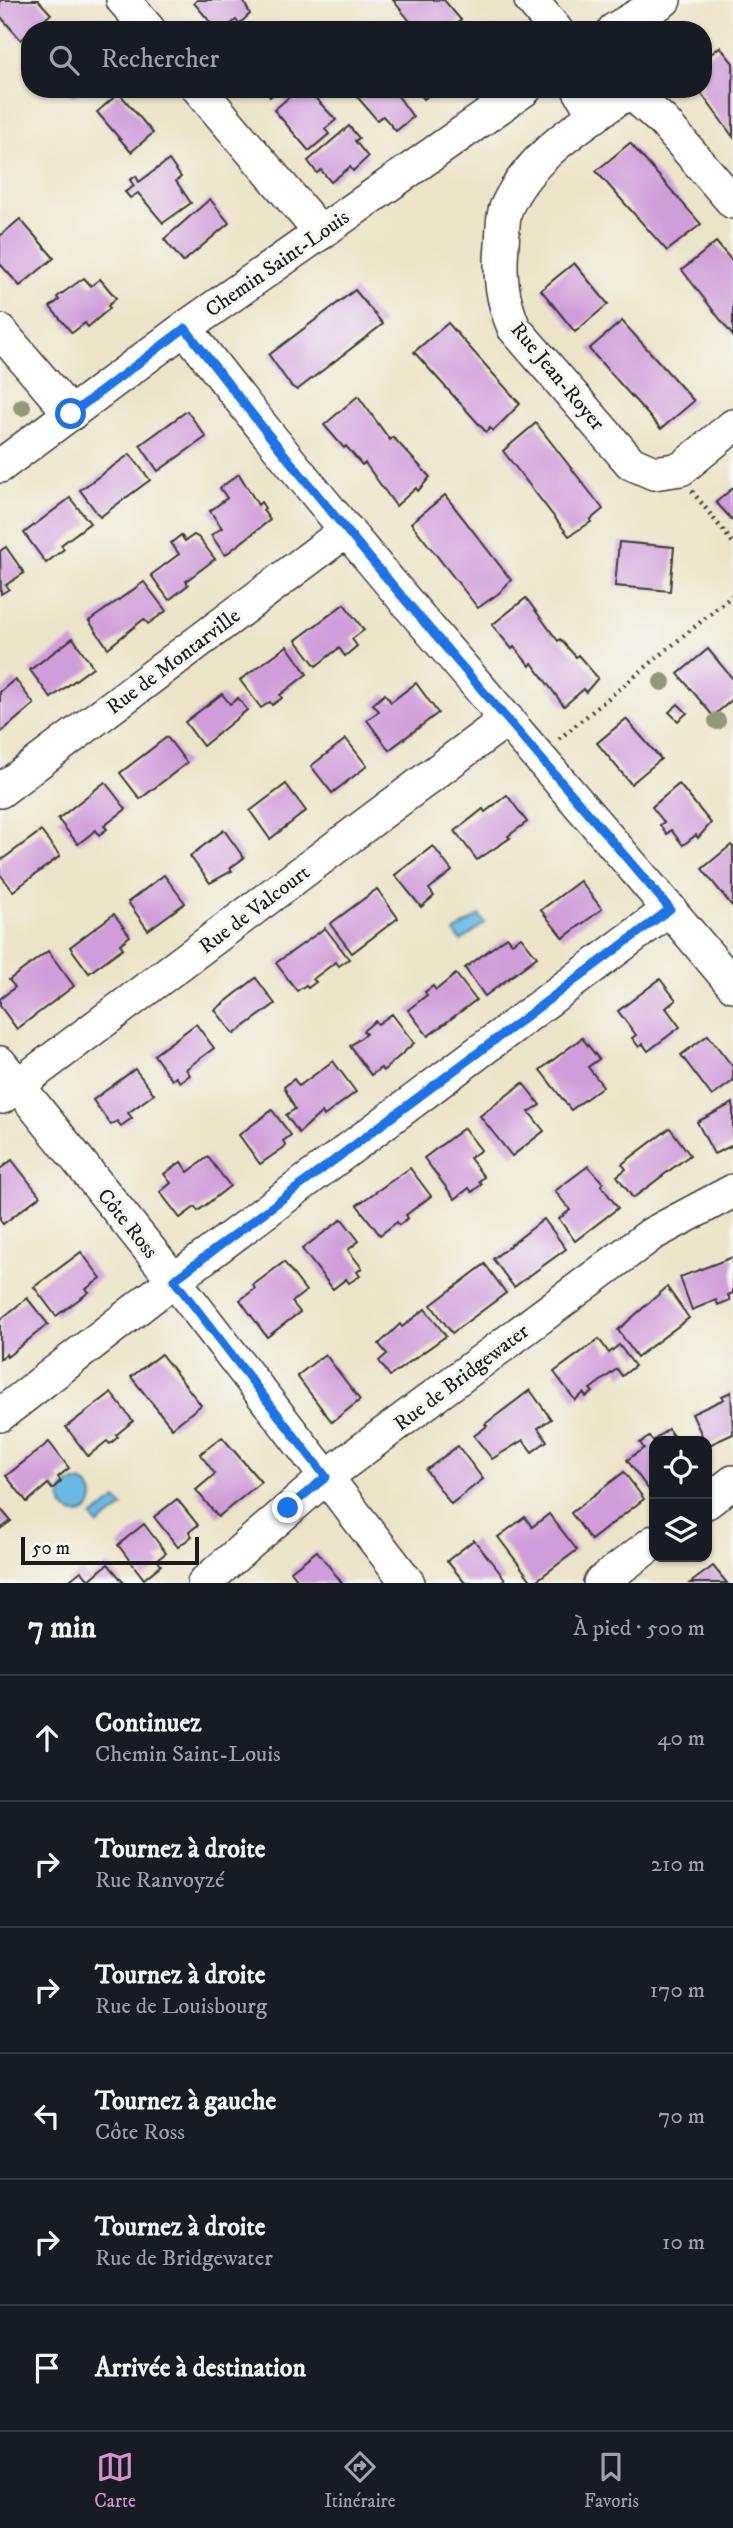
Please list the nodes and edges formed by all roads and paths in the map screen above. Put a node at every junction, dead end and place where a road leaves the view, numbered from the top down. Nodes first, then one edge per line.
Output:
1 (123, 0) edge
2 (531, 0) edge
3 (664, 0) edge
4 (141, 21) edge
5 (548, 21) edge
6 (629, 21) edge
7 (207, 98) edge
8 (512, 98) edge
9 (637, 98) edge
10 (587, 103) edge
11 (733, 202) edge
12 (321, 233) junction
13 (185, 328) junction
14 (0, 331) edge
15 (71, 414) junction
16 (733, 426) edge
17 (0, 466) edge
18 (681, 468) junction
19 (347, 530) junction
20 (733, 543) edge
21 (733, 595) edge
22 (507, 719) junction
23 (539, 755) junction
24 (0, 791) edge
25 (670, 909) junction
26 (733, 985) edge
27 (6, 1082) edge
28 (733, 1191) edge
29 (174, 1280) junction
30 (0, 1415) edge
31 (326, 1477) junction
32 (733, 1482) edge
33 (711, 1499) edge
34 (649, 1546) edge
35 (204, 1583) edge
36 (408, 1583) edge
37 (600, 1583) edge

1 - 4 street
2 - 5 street
3 - 6 street
7 - 12 street
8 - 12 street, Chemin Saint-Louis
9 - 11 street, Rue Jean-Royer
10 - 18 street, Rue Jean-Royer
12 - 13 street, Chemin Saint-Louis
13 - 15 street, Chemin Saint-Louis
13 - 19 street
14 - 15 street
15 - 17 street, Chemin Saint-Louis
16 - 18 street
18 - 20 path
19 - 22 street
19 - 24 street, Rue de Montarville
21 - 23 path
22 - 23 street
22 - 27 street, Rue de Valcourt
23 - 25 street
25 - 26 street
25 - 29 street
27 - 29 street, Côte Ross
28 - 31 street, Rue de Bridgewater
29 - 30 street
29 - 31 street, Côte Ross
31 - 35 street, Rue de Bridgewater
31 - 36 street, Côte Ross
32 - 33 street
34 - 37 street

